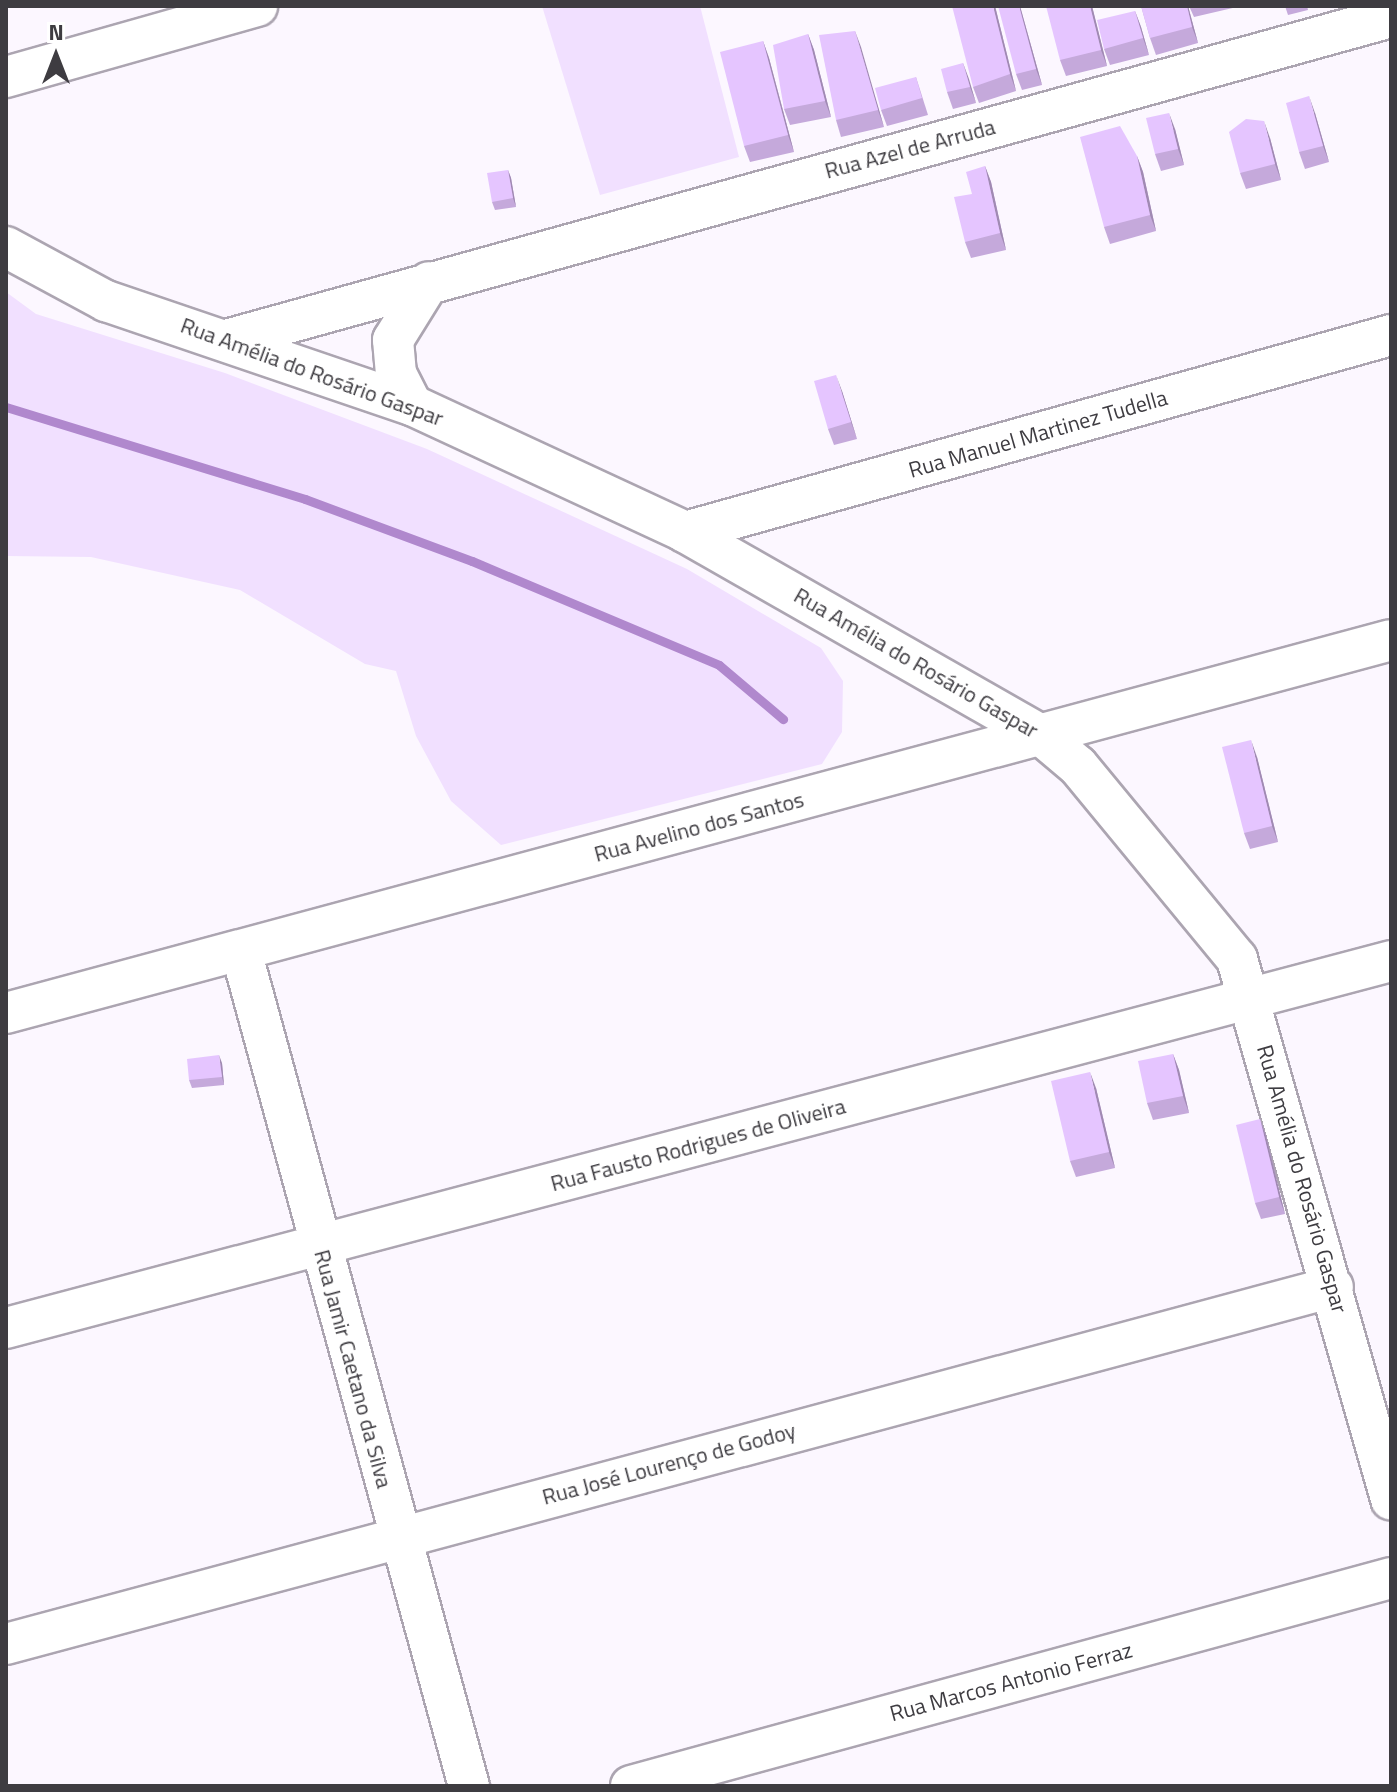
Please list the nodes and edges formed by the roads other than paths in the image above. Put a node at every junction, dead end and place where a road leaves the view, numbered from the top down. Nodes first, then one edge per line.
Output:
1 (257, 6) edge
2 (1391, 17) edge
3 (6, 77) edge
4 (6, 247) edge
5 (429, 282) junction
6 (1391, 335) edge
7 (230, 339) junction
8 (412, 405) junction
9 (685, 532) junction
10 (1391, 640) edge
11 (1041, 735) junction
12 (241, 951) junction
13 (1391, 961) edge
14 (1252, 999) junction
15 (6, 1013) edge
16 (320, 1245) junction
17 (1333, 1287) junction
18 (6, 1328) edge
19 (1391, 1499) edge
20 (398, 1537) junction
21 (1391, 1578) edge
22 (6, 1644) edge
23 (469, 1786) edge
24 (631, 1786) edge

1 - 3 street
2 - 5 street, Rua Azel de Arruda
4 - 7 street, Rua Amélia do Rosário Gaspar
5 - 7 street, Rua Azel de Arruda
5 - 8 street
6 - 9 street, Rua Manuel Martinez Tudella
7 - 8 street, Rua Amélia do Rosário Gaspar
8 - 9 street, Rua Amélia do Rosário Gaspar
9 - 11 street, Rua Amélia do Rosário Gaspar
10 - 11 street, Rua Avelino dos Santos
11 - 12 street, Rua Avelino dos Santos
11 - 14 street, Rua Amélia do Rosário Gaspar
12 - 15 street, Rua Avelino dos Santos
12 - 16 street, Rua Jamir Caetano da Silva
13 - 14 street, Rua Fausto Rodrigues de Oliveira
14 - 16 street, Rua Fausto Rodrigues de Oliveira
14 - 17 street, Rua Amélia do Rosário Gaspar
16 - 18 street, Rua Fausto Rodrigues de Oliveira
16 - 20 street, Rua Jamir Caetano da Silva
17 - 19 street, Rua Amélia do Rosário Gaspar
17 - 20 street, Rua José Lourenço de Godoy
20 - 22 street, Rua José Lourenço de Godoy
20 - 23 street, Rua Jamir Caetano da Silva
21 - 24 street, Rua Marcos Antonio Ferraz

